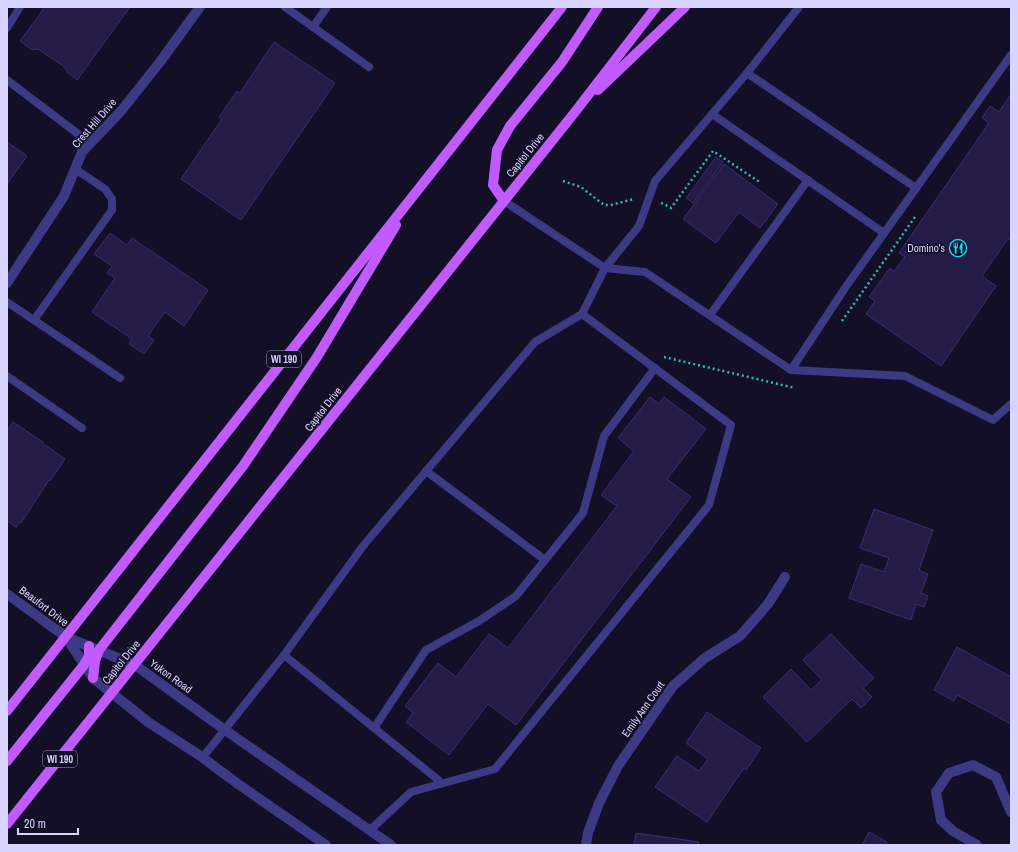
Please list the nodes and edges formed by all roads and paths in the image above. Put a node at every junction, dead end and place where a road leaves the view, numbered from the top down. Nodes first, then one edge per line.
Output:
1 (20, 7) edge
2 (200, 7) edge
3 (285, 7) edge
4 (327, 7) edge
5 (562, 7) edge
6 (598, 7) edge
7 (646, 7) edge
8 (656, 7) edge
9 (685, 7) edge
10 (798, 7) edge
11 (313, 27) junction
12 (7, 28) edge
13 (623, 48) junction
14 (1011, 55) edge
15 (369, 67) dead end
16 (747, 72) junction
17 (7, 80) edge
18 (575, 112) junction
19 (712, 114) junction
20 (90, 143) junction
21 (75, 169) junction
22 (808, 180) junction
23 (563, 181) dead end
24 (761, 183) dead end
25 (916, 188) junction
26 (418, 189) junction
27 (638, 198) dead end
28 (504, 201) junction
29 (658, 203) dead end
30 (884, 233) junction
31 (605, 268) junction
32 (7, 282) edge
33 (7, 302) edge
34 (582, 314) junction
35 (710, 315) junction
36 (34, 320) junction
37 (652, 366) junction
38 (791, 370) junction
39 (7, 376) edge
40 (120, 378) dead end
41 (795, 388) dead end
42 (1011, 404) edge
43 (82, 428) dead end
44 (426, 471) junction
45 (545, 560) junction
46 (785, 577) dead end
47 (7, 594) edge
48 (66, 637) junction
49 (89, 646) junction
50 (99, 650) junction
51 (284, 655) junction
52 (84, 665) junction
53 (135, 665) junction
54 (93, 678) junction
55 (112, 693) junction
56 (7, 711) edge
57 (374, 728) junction
58 (225, 730) junction
59 (203, 757) junction
60 (7, 761) edge
61 (442, 783) junction
62 (1011, 812) edge
63 (7, 824) edge
64 (370, 830) junction
65 (326, 845) edge
66 (391, 845) edge
67 (586, 845) edge
68 (977, 845) edge

1 - 12 lane
2 - 20 street, Crest Hill Drive
3 - 11 lane
4 - 11 lane
5 - 26 main road, WI 190
6 - 28 main road
7 - 13 main road
8 - 13 main road, Capitol Drive / WI 190
9 - 18 main road
10 - 16 lane
11 - 15 lane
13 - 18 main road, Capitol Drive / WI 190
14 - 25 lane
16 - 19 lane
16 - 25 lane
17 - 20 lane
18 - 28 main road, Capitol Drive / WI 190
19 - 22 lane
19 - 31 lane
20 - 21 street, Crest Hill Drive
21 - 32 street, Crest Hill Drive
21 - 36 lane
22 - 30 lane
22 - 35 lane
23 - 27 path
24 - 29 path
25 - 30 lane
26 - 48 main road, WI 190
26 - 50 main road
28 - 31 lane
28 - 53 main road, Capitol Drive / WI 190
30 - 38 lane
31 - 34 lane
31 - 35 lane
33 - 36 lane
34 - 37 lane
34 - 44 lane
35 - 38 lane
36 - 40 lane
37 - 41 path
37 - 45 lane
37 - 61 lane
38 - 42 lane
39 - 43 lane
44 - 45 lane
44 - 51 lane
45 - 57 lane
46 - 67 street, Emily Ann Court
47 - 48 street, Beaufort Drive
48 - 49 street, Yukon Road
48 - 52 street
48 - 56 main road, WI 190
49 - 50 street, Yukon Road
49 - 52 main road
50 - 53 street, Yukon Road
50 - 54 main road
51 - 57 lane
51 - 58 lane
52 - 54 street
52 - 60 main road
53 - 55 main road, Capitol Drive / WI 190
53 - 58 street, Yukon Road
54 - 55 street
55 - 59 street
55 - 63 main road, Capitol Drive / WI 190
57 - 61 lane
58 - 59 lane
58 - 64 street, Yukon Road
59 - 65 street
61 - 64 lane
62 - 68 street
64 - 66 street, Yukon Road

